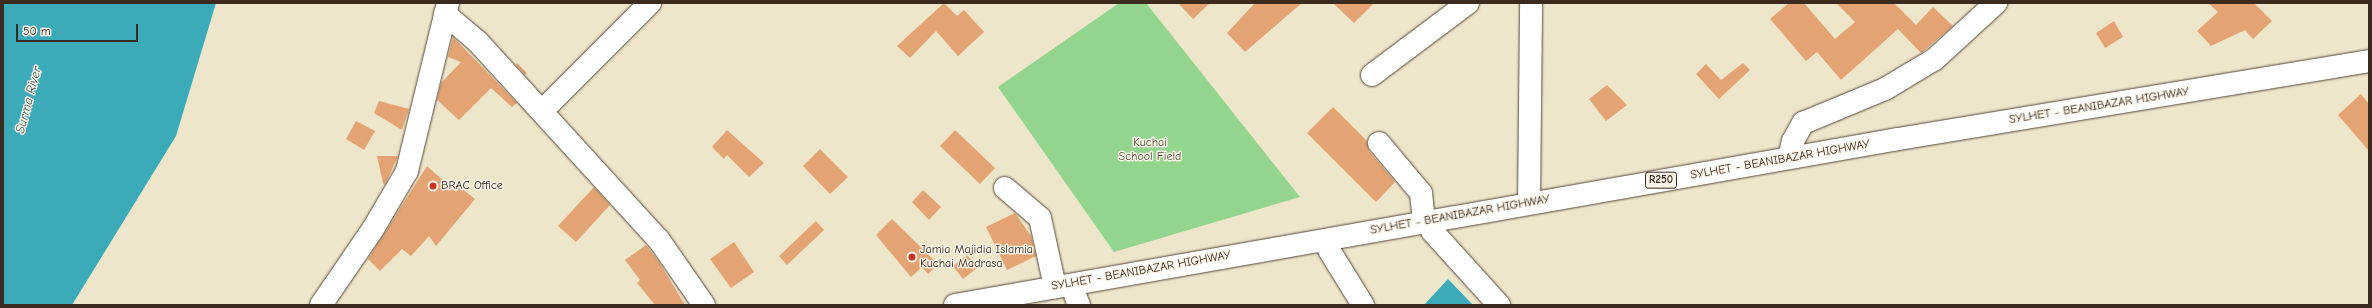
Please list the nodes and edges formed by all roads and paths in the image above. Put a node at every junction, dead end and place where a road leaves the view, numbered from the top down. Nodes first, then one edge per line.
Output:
1 (650, 3) edge
2 (1468, 3) edge
3 (1531, 3) edge
4 (1996, 3) edge
5 (447, 9) edge
6 (2369, 61) edge
7 (2369, 73) edge
8 (1372, 75) dead end
9 (542, 111) junction
10 (1379, 143) dead end
11 (1789, 158) junction
12 (1005, 188) dead end
13 (1529, 203) junction
14 (1428, 226) junction
15 (1328, 250) junction
16 (1055, 287) junction
17 (1077, 300) edge
18 (321, 305) edge
19 (704, 305) edge
20 (955, 305) edge
21 (1019, 305) edge
22 (1363, 305) edge
23 (1499, 305) edge

1 - 9 main road
2 - 8 main road
3 - 13 main road
4 - 11 main road
5 - 9 main road
5 - 18 main road
6 - 11 main road, SYLHET - BEANIBAZAR HIGHWAY / R250
7 - 14 main road, SYLHET - BEANIBAZAR HIGHWAY / R250
9 - 19 main road
10 - 14 main road
11 - 13 main road, SYLHET - BEANIBAZAR HIGHWAY / R250
12 - 16 main road
13 - 14 main road, SYLHET - BEANIBAZAR HIGHWAY / R250
14 - 15 main road, SYLHET - BEANIBAZAR HIGHWAY / R250
14 - 16 main road, SYLHET - BEANIBAZAR HIGHWAY / R250
14 - 23 main road
15 - 17 main road, SYLHET - BEANIBAZAR HIGHWAY / R250
15 - 22 main road
16 - 20 main road, SYLHET - BEANIBAZAR HIGHWAY / R250
17 - 21 main road, SYLHET - BEANIBAZAR HIGHWAY / R250

